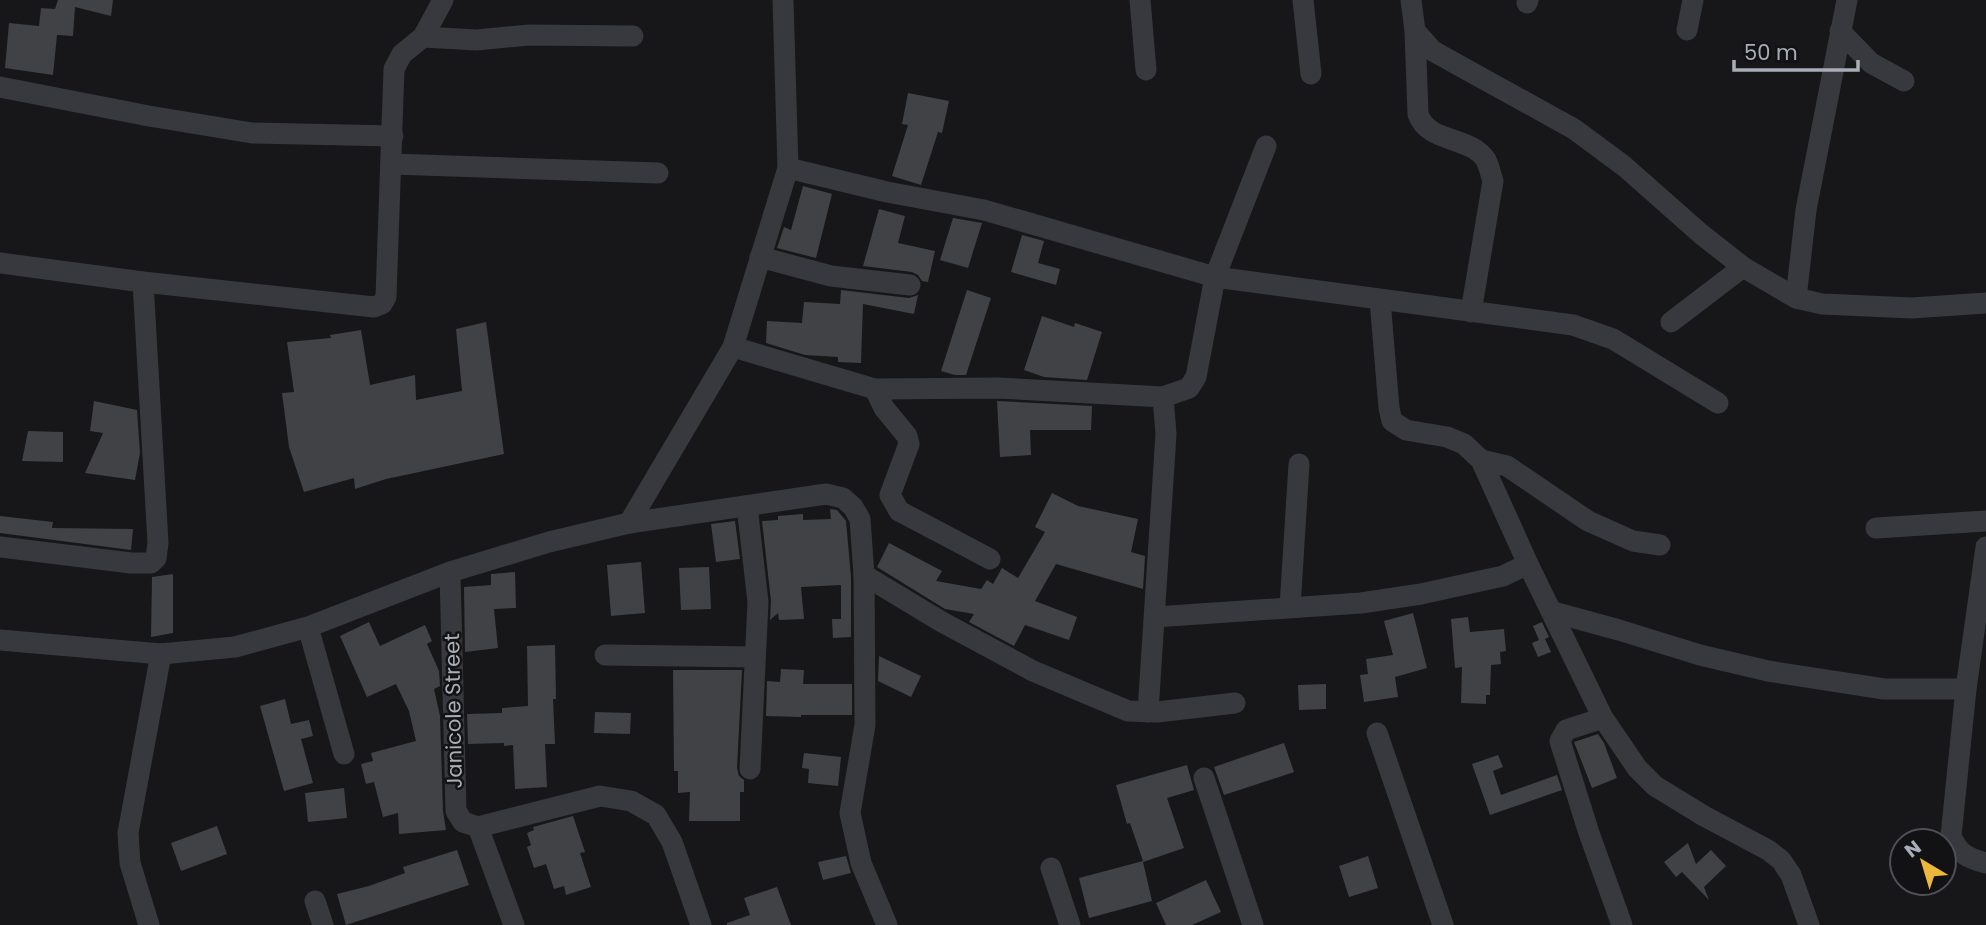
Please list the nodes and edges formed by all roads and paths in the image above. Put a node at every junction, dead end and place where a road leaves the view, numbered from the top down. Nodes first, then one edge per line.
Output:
1 (443, 0) edge
2 (783, 0) edge
3 (1140, 0) edge
4 (1303, 0) edge
5 (1411, 0) edge
6 (1693, 0) edge
7 (1847, 0) edge
8 (1687, 30) dead end
9 (1415, 31) junction
10 (1840, 31) junction
11 (633, 36) dead end
12 (423, 37) junction
13 (1146, 70) dead end
14 (1311, 74) dead end
15 (1903, 81) dead end
16 (0, 87) edge
17 (393, 136) junction
18 (1266, 146) dead end
19 (391, 164) junction
20 (788, 168) junction
21 (658, 173) dead end
22 (760, 257) junction
23 (0, 263) edge
24 (1743, 267) junction
25 (1215, 277) junction
26 (143, 282) junction
27 (910, 285) dead end
28 (1796, 298) junction
29 (1380, 300) junction
30 (1986, 303) edge
31 (1471, 312) junction
32 (1671, 322) dead end
33 (733, 347) junction
34 (875, 388) junction
35 (1163, 397) junction
36 (1718, 404) dead end
37 (1481, 460) junction
38 (1299, 464) dead end
39 (747, 506) junction
40 (1986, 521) edge
41 (629, 523) junction
42 (1876, 528) dead end
43 (1660, 545) dead end
44 (0, 547) edge
45 (1986, 547) edge
46 (990, 559) dead end
47 (1528, 564) junction
48 (450, 572) junction
49 (864, 575) junction
50 (1290, 607) junction
51 (1553, 612) junction
52 (1155, 617) junction
53 (308, 627) junction
54 (0, 640) edge
55 (160, 654) junction
56 (605, 655) dead end
57 (755, 657) junction
58 (1966, 689) junction
59 (1235, 703) dead end
60 (1148, 712) junction
61 (1603, 718) junction
62 (1377, 733) dead end
63 (344, 754) dead end
64 (750, 769) dead end
65 (1204, 778) dead end
66 (478, 827) junction
67 (1982, 862) edge
68 (1051, 869) dead end
69 (1986, 882) edge
70 (315, 901) dead end
71 (149, 925) edge
72 (323, 925) edge
73 (514, 925) edge
74 (701, 925) edge
75 (887, 925) edge
76 (1070, 925) edge
77 (1253, 925) edge
78 (1443, 925) edge
79 (1622, 925) edge
80 (1809, 925) edge

1 - 12 street
2 - 20 street
3 - 13 street
4 - 14 street
5 - 9 street
6 - 8 street
7 - 10 street
9 - 24 street
9 - 31 street
10 - 15 street
10 - 28 street
11 - 12 street
12 - 17 street
16 - 17 street
17 - 19 street
18 - 25 street
19 - 21 street
19 - 26 street
20 - 22 street
20 - 25 street
22 - 27 street
22 - 33 street
23 - 26 street
24 - 28 street
24 - 32 street
25 - 29 street
25 - 35 street
26 - 44 street
28 - 30 street
29 - 31 street
29 - 37 street
31 - 36 street
33 - 34 street
33 - 41 street
34 - 35 street
34 - 46 street
35 - 52 street
37 - 43 street
37 - 47 street
38 - 50 street
39 - 41 street
39 - 49 street
39 - 57 street
40 - 42 street
41 - 48 street
45 - 58 street
47 - 50 street
47 - 51 street
48 - 53 street
48 - 66 street, Janicole Street
49 - 60 street
49 - 75 street
50 - 52 street
51 - 58 street
51 - 61 street
52 - 60 street
53 - 55 street
53 - 63 street
54 - 55 street
55 - 71 street
56 - 57 street
57 - 64 street
58 - 67 street
59 - 60 street
61 - 79 street
61 - 80 street
62 - 78 street
65 - 77 street
66 - 73 street
66 - 74 street
67 - 69 street
68 - 76 street
70 - 72 street

